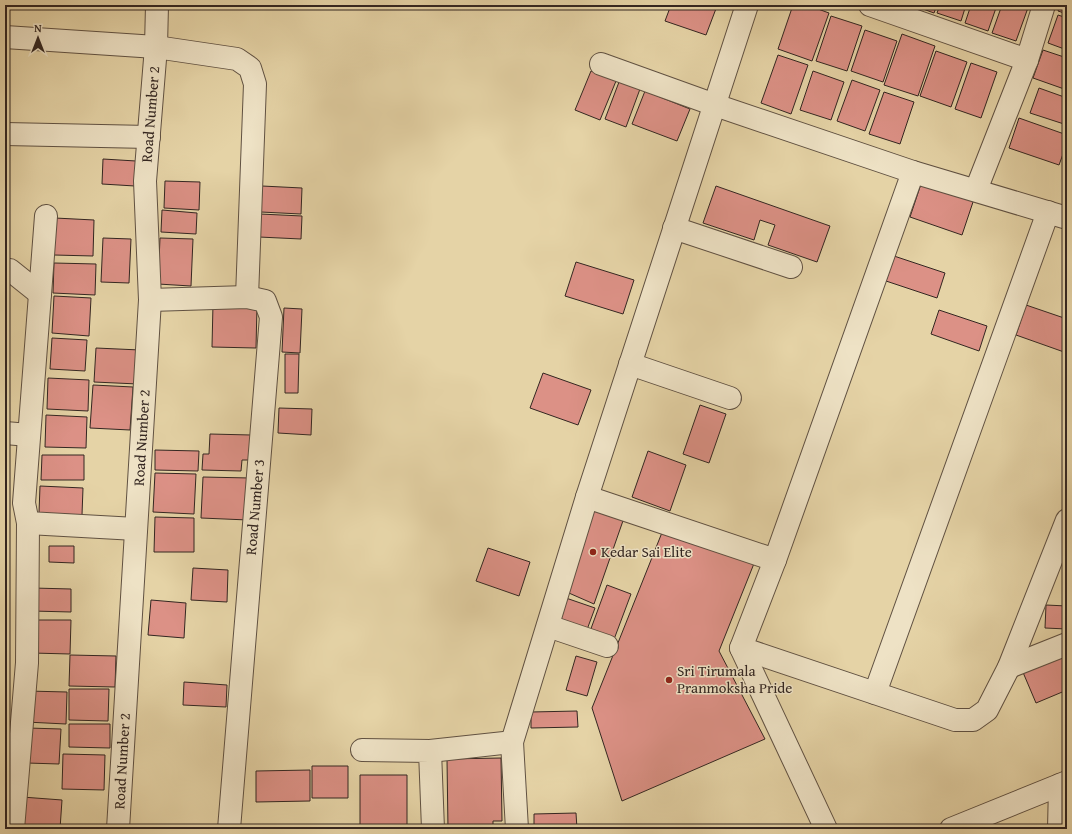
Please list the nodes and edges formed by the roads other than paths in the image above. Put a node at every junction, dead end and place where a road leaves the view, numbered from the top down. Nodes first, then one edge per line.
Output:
1 (157, 5) edge
2 (747, 5) edge
3 (870, 5) edge
4 (1044, 5) edge
5 (5, 37) edge
6 (156, 47) junction
7 (1027, 60) junction
8 (601, 64) dead end
9 (714, 105) junction
10 (5, 134) edge
11 (149, 137) junction
12 (913, 172) junction
13 (976, 190) junction
14 (1057, 215) edge
15 (46, 216) dead end
16 (674, 228) junction
17 (791, 267) dead end
18 (5, 270) edge
19 (40, 294) junction
20 (247, 297) junction
21 (150, 300) junction
22 (630, 364) junction
23 (730, 398) dead end
24 (5, 433) edge
25 (29, 435) junction
26 (586, 497) junction
27 (1067, 520) edge
28 (28, 523) junction
29 (136, 529) junction
30 (776, 560) junction
31 (548, 626) junction
32 (1067, 644) edge
33 (606, 646) dead end
34 (741, 648) junction
35 (1009, 667) junction
36 (875, 693) junction
37 (512, 742) junction
38 (362, 750) dead end
39 (430, 751) junction
40 (1064, 784) edge
41 (1062, 828) edge
42 (13, 829) edge
43 (118, 829) edge
44 (229, 829) edge
45 (433, 829) edge
46 (517, 829) edge
47 (826, 829) edge
48 (951, 829) edge

1 - 6 street, Road Number 2
2 - 9 street
3 - 7 street
4 - 7 street
5 - 6 street
6 - 11 street, Road Number 2
6 - 20 street
7 - 13 street
8 - 9 street
9 - 12 street
9 - 16 street
10 - 11 street
11 - 21 street, Road Number 2
12 - 13 street
12 - 30 street
13 - 14 street
14 - 36 street
15 - 19 street
16 - 17 street
16 - 22 street
18 - 19 street
19 - 25 street
20 - 21 street, Road Number 3
20 - 44 street, Road Number 3
21 - 29 street, Road Number 2
22 - 23 street
22 - 26 street
24 - 25 street
25 - 28 street
26 - 30 street
26 - 31 street
27 - 35 street
28 - 29 street
28 - 42 street
29 - 43 street, Road Number 2
30 - 34 street
31 - 33 street
31 - 37 street
32 - 35 street
34 - 36 street
34 - 47 street
35 - 36 street
37 - 39 street
37 - 46 street
38 - 39 street
39 - 45 street
40 - 41 street
40 - 48 street

